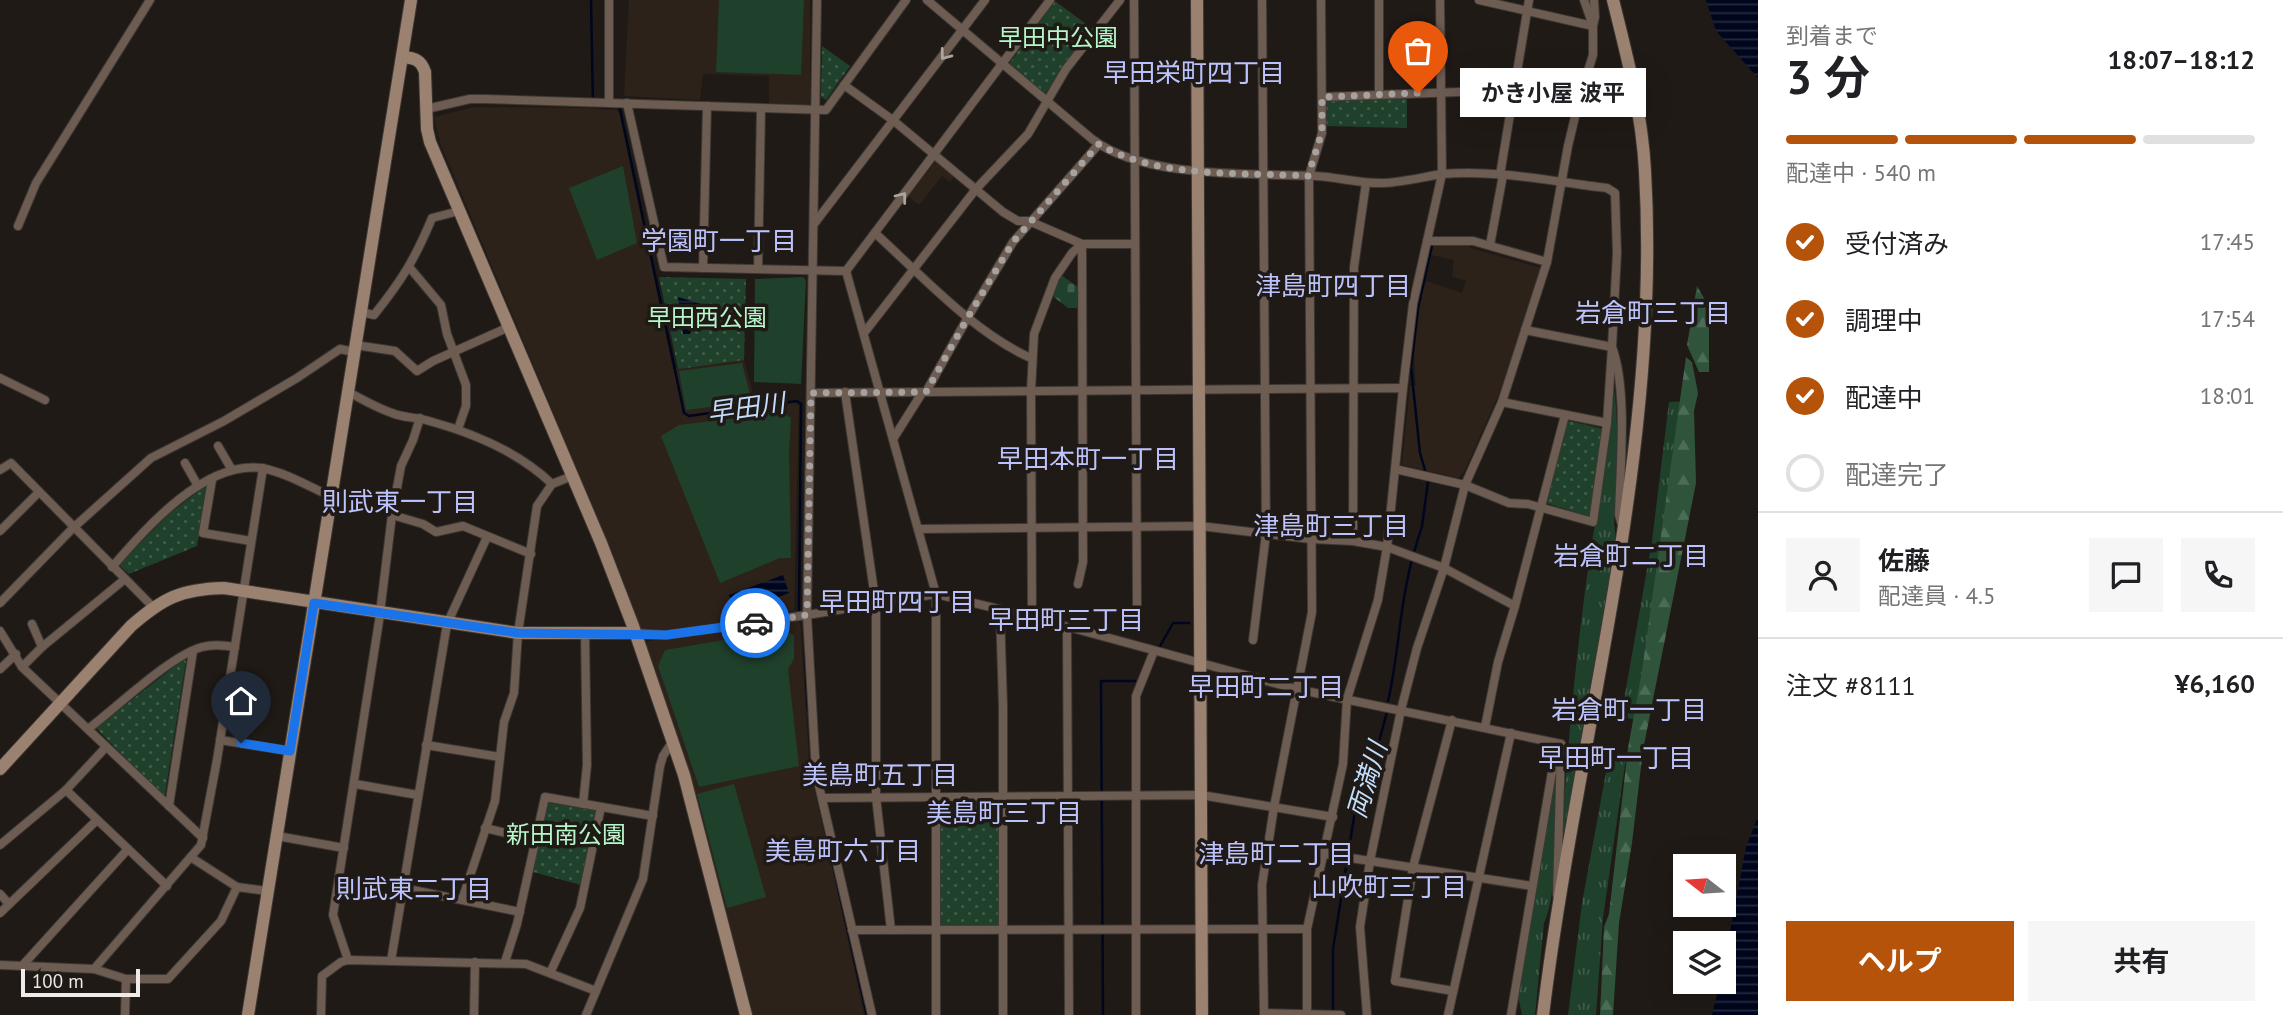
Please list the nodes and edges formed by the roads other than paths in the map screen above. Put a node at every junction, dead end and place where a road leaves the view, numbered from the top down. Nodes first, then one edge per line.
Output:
1 (150, 0) edge
2 (411, 0) edge
3 (609, 0) edge
4 (817, 0) edge
5 (906, 0) edge
6 (927, 0) edge
7 (985, 0) edge
8 (1050, 0) edge
9 (1120, 0) edge
10 (1134, 0) edge
11 (1197, 0) edge
12 (1262, 0) edge
13 (1321, 0) edge
14 (1379, 0) edge
15 (1440, 0) edge
16 (1479, 0) edge
17 (1528, 0) edge
18 (1584, 0) edge
19 (1594, 0) edge
20 (1613, 0) edge
21 (1489, 1) edge
22 (1526, 10) junction
23 (1592, 26) junction
24 (963, 31) junction
25 (403, 57) junction
26 (1003, 64) junction
27 (844, 86) junction
28 (1514, 90) junction
29 (1441, 92) junction
30 (1380, 95) junction
31 (1322, 97) junction
32 (1046, 102) junction
33 (609, 103) junction
34 (627, 103) junction
35 (707, 106) junction
36 (426, 108) junction
37 (761, 108) junction
38 (816, 110) junction
39 (894, 121) junction
40 (1099, 144) junction
41 (935, 154) junction
42 (1135, 160) junction
43 (1198, 170) junction
44 (1262, 173) junction
45 (1442, 174) junction
46 (1501, 175) junction
47 (1308, 176) junction
48 (1366, 183) junction
49 (1562, 183) junction
50 (976, 189) junction
51 (459, 211) junction
52 (1029, 221) junction
53 (814, 224) junction
54 (18, 226) dead end
55 (874, 233) junction
56 (1427, 241) junction
57 (1082, 244) junction
58 (1135, 244) junction
59 (1490, 246) junction
60 (1548, 262) junction
61 (410, 268) junction
62 (703, 268) junction
63 (758, 269) junction
64 (914, 269) junction
65 (813, 270) junction
66 (846, 271) junction
67 (361, 312) junction
68 (968, 317) junction
69 (509, 327) junction
70 (1525, 330) junction
71 (864, 333) junction
72 (1612, 347) junction
73 (355, 349) junction
74 (454, 354) junction
75 (1031, 358) junction
76 (0, 378) edge
77 (1403, 388) junction
78 (1310, 389) junction
79 (1354, 389) junction
80 (1265, 390) junction
81 (348, 391) junction
82 (1031, 391) junction
83 (1083, 391) junction
84 (1137, 391) junction
85 (1199, 391) junction
86 (845, 392) junction
87 (880, 392) junction
88 (924, 392) junction
89 (811, 393) junction
90 (45, 400) dead end
91 (1502, 402) junction
92 (1565, 415) junction
93 (420, 418) junction
94 (1607, 423) junction
95 (458, 429) junction
96 (893, 439) junction
97 (218, 446) dead end
98 (185, 463) dead end
99 (263, 468) junction
100 (1395, 469) junction
101 (0, 470) edge
102 (232, 470) junction
103 (572, 476) junction
104 (212, 480) junction
105 (552, 484) junction
106 (1465, 485) junction
107 (198, 486) junction
108 (39, 492) junction
109 (332, 497) junction
110 (1542, 508) junction
111 (392, 515) junction
112 (1200, 526) junction
113 (1138, 527) junction
114 (74, 528) junction
115 (1032, 528) junction
116 (1083, 528) junction
117 (1623, 528) junction
118 (918, 529) junction
119 (0, 531) edge
120 (1266, 534) junction
121 (487, 537) junction
122 (1311, 539) junction
123 (251, 541) junction
124 (1353, 541) junction
125 (1387, 547) junction
126 (531, 554) junction
127 (112, 567) junction
128 (1444, 568) junction
129 (125, 579) junction
130 (1078, 584) dead end
131 (243, 591) junction
132 (936, 594) junction
133 (0, 603) edge
134 (314, 603) junction
135 (876, 605) junction
136 (1137, 605) dead end
137 (1515, 606) junction
138 (153, 607) junction
139 (1000, 610) junction
140 (380, 613) junction
141 (803, 616) junction
142 (1032, 617) junction
143 (32, 624) dead end
144 (447, 624) junction
145 (1067, 628) junction
146 (0, 631) edge
147 (518, 633) junction
148 (635, 633) junction
149 (585, 634) junction
150 (1253, 640) dead end
151 (235, 647) junction
152 (41, 648) junction
153 (1154, 651) junction
154 (193, 652) junction
155 (16, 654) junction
156 (1201, 663) junction
157 (22, 667) junction
158 (0, 669) edge
159 (1296, 689) junction
160 (1347, 699) junction
161 (61, 702) junction
162 (1401, 710) junction
163 (1452, 720) junction
164 (1485, 727) junction
165 (88, 729) junction
166 (1511, 733) junction
167 (220, 740) junction
168 (673, 741) junction
169 (1561, 744) junction
170 (426, 745) junction
171 (106, 747) junction
172 (290, 751) junction
173 (500, 757) junction
174 (0, 769) edge
175 (355, 784) junction
176 (66, 790) junction
177 (418, 795) junction
178 (1201, 795) junction
179 (1002, 796) junction
180 (1135, 796) junction
181 (876, 797) junction
182 (935, 797) junction
183 (1069, 797) junction
184 (822, 798) junction
185 (583, 804) junction
186 (169, 806) junction
187 (601, 807) junction
188 (1274, 807) junction
189 (653, 816) junction
190 (1333, 817) junction
191 (97, 820) junction
192 (485, 828) junction
193 (277, 836) junction
194 (203, 838) junction
195 (535, 840) junction
196 (1, 843) edge
197 (344, 848) junction
198 (128, 849) junction
199 (1325, 854) junction
200 (192, 858) junction
201 (1370, 861) junction
202 (1413, 867) junction
203 (1478, 877) junction
204 (167, 886) junction
205 (1532, 886) junction
206 (237, 887) junction
207 (403, 888) junction
208 (268, 891) junction
209 (0, 894) edge
210 (1560, 898) junction
211 (462, 900) junction
212 (9, 904) junction
213 (520, 912) junction
214 (0, 913) edge
215 (1202, 928) junction
216 (1136, 929) junction
217 (1264, 929) junction
218 (1307, 929) junction
219 (852, 930) junction
220 (891, 930) junction
221 (936, 930) junction
222 (1003, 930) junction
223 (1069, 930) junction
224 (348, 960) junction
225 (391, 961) junction
226 (475, 962) junction
227 (505, 962) junction
228 (0, 965) edge
229 (22, 966) junction
230 (94, 968) junction
231 (550, 973) junction
232 (126, 979) junction
233 (596, 991) junction
234 (1452, 991) junction
235 (1264, 1014) edge
236 (1307, 1014) edge
237 (125, 1015) edge
238 (248, 1015) edge
239 (321, 1015) edge
240 (474, 1015) edge
241 (586, 1015) edge
242 (746, 1015) edge
243 (872, 1015) edge
244 (936, 1015) edge
245 (1003, 1015) edge
246 (1069, 1015) edge
247 (1136, 1015) edge
248 (1202, 1015) edge
249 (1333, 1015) edge
250 (1341, 1015) edge
251 (1367, 1015) edge
252 (1448, 1015) edge
253 (1511, 1015) edge
254 (1543, 1015) edge

1 - 54 street
2 - 25 street
3 - 33 street
4 - 38 street
5 - 27 street
6 - 24 street
7 - 24 street
8 - 26 street
9 - 32 street
10 - 42 street
11 - 43 street
12 - 44 street
13 - 31 street
14 - 30 street
15 - 29 street
16 - 21 street
17 - 22 street
18 - 23 street
19 - 23 street
20 - 117 street
21 - 22 street
22 - 23 street
22 - 28 street
23 - 49 street
24 - 26 street
24 -> 39 street
25 - 36 street
25 - 67 street
26 - 32 street
26 - 41 street
27 - 38 street
27 - 39 street
28 - 29 street
28 - 46 street
29 - 30 street
29 - 45 street
30 - 31 street
31 - 47 street
32 - 40 street
32 - 50 street
33 - 34 street
33 - 36 street
34 - 35 street
34 - 62 street
35 - 37 street
35 - 62 street
36 - 51 street
37 - 38 street
37 - 63 street
38 - 53 street
39 - 41 street
39 - 53 street
40 - 42 street
40 - 52 street
41 - 50 street
55 -> 41 street
42 - 43 street
42 - 58 street
43 - 44 street
43 - 85 street
44 - 47 street
44 - 80 street
45 - 46 street
45 - 48 street
45 - 56 street
46 - 49 street
46 - 59 street
47 - 48 street
47 - 78 street
48 - 79 street
49 - 60 street
49 - 72 street
50 - 52 street
50 - 64 street
51 - 61 street
51 - 69 street
52 - 57 street
52 - 68 street
53 - 65 street
55 - 64 street
55 - 66 street
56 - 59 street
56 - 77 street
57 - 58 street
57 - 75 street
57 - 83 street
58 - 84 street
59 - 60 street
60 - 70 street
61 - 67 street
61 - 74 street
62 - 63 street
63 - 65 street
64 - 68 street
64 - 71 street
65 - 66 street
65 - 89 street
66 - 71 street
67 - 73 street
68 - 75 street
68 - 88 street
69 - 74 street
69 - 103 street
70 - 72 street
70 - 91 street
71 - 87 street
72 - 94 street
72 - 117 street
73 - 74 street
73 - 81 street
73 - 114 street
74 - 95 street
75 - 82 street
76 - 90 street
77 - 79 street
77 - 100 street
78 - 79 street
78 - 80 street
78 - 122 street
79 - 124 street
80 - 85 street
80 - 120 street
81 - 93 street
81 - 109 street
82 - 83 street
82 - 88 street
82 - 115 street
83 - 84 street
83 - 116 street
84 - 85 street
84 - 113 street
85 - 112 street
86 - 87 street
86 - 89 street
86 - 135 street
87 - 88 street
87 - 96 street
88 - 96 street
89 - 141 street
91 - 92 street
91 - 106 street
92 - 94 street
92 - 110 street
93 - 95 street
93 - 111 street
94 - 110 street
95 - 105 street
96 - 118 street
97 - 102 street
98 - 107 street
99 - 102 street
99 - 109 street
99 - 123 street
100 - 106 street
100 - 125 street
101 - 108 street
102 - 104 street
103 - 105 street
103 - 148 street
104 - 107 street
104 - 123 street
105 - 126 street
106 - 110 street
106 - 128 street
107 - 127 street
108 - 114 street
108 - 119 street
109 - 134 street
110 - 137 street
111 - 121 street
111 - 140 street
112 - 113 street
112 - 120 street
112 - 156 street
113 - 116 street
113 - 136 street
114 - 127 street
114 - 133 street
115 - 116 street
115 - 118 street
115 - 142 street
116 - 130 street
117 - 210 street
118 - 132 street
120 - 122 street
120 - 150 street
121 - 126 street
121 - 144 street
122 - 124 street
122 - 159 street
123 - 131 street
124 - 125 street
125 - 128 street
125 - 160 street
126 - 147 street
127 - 129 street
128 - 137 street
128 - 162 street
129 - 138 street
129 - 152 street
131 - 134 street
131 - 138 street
131 - 151 street
132 - 135 street
132 - 139 street
132 - 182 street
134 - 140 street
134 - 172 street
135 - 141 street
135 - 181 street
137 - 164 street
138 - 161 street
139 - 142 street
139 - 179 street
140 - 144 street
140 - 175 street
141 - 148 street
141 - 184 street
142 - 145 street
143 - 152 street
144 - 147 street
144 - 170 street
145 - 153 street
145 - 183 street
146 - 155 street
147 - 149 street
147 - 173 street
148 - 149 street
148 - 168 street
149 - 185 street
151 - 154 street
151 - 167 street
152 - 157 street
153 - 156 street
153 - 180 street
154 - 165 street
154 - 186 street
155 - 157 street
155 - 158 street
156 - 159 street
156 - 178 street
157 - 161 street
159 - 160 street
159 - 188 street
160 - 162 street
160 - 190 street
161 - 165 street
161 - 174 street
162 - 163 street
162 - 201 street
163 - 164 street
163 - 202 street
164 - 166 street
165 - 171 street
166 - 169 street
166 - 203 street
167 - 172 street
167 - 194 street
168 - 189 street
168 - 242 street
169 - 205 street
169 - 210 street
170 - 173 street
170 - 177 street
171 - 176 street
171 - 186 street
172 - 193 street
173 - 192 street
175 - 177 street
175 - 197 street
176 - 191 street
176 - 196 street
177 - 207 street
178 - 180 street
178 - 188 street
178 - 215 street
179 - 182 street
179 - 183 street
179 - 222 street
180 - 183 street
180 - 216 street
181 - 182 street
181 - 184 street
181 - 220 street
182 - 221 street
183 - 223 street
184 - 219 street
185 - 187 street
185 - 195 street
186 - 194 street
187 - 189 street
187 - 231 street
188 - 190 street
188 - 217 street
189 - 233 street
190 - 199 street
191 - 198 street
191 - 212 street
192 - 195 street
192 - 211 street
193 - 197 street
193 - 208 street
194 - 200 street
195 - 213 street
197 - 224 street
198 - 204 street
198 - 229 street
199 - 201 street
199 - 218 street
200 - 204 street
200 - 206 street
201 - 202 street
201 - 251 street
202 - 203 street
202 - 234 street
203 - 205 street
203 - 234 street
204 - 230 street
205 - 253 street
206 - 208 street
206 - 232 street
207 - 211 street
207 - 225 street
208 - 238 street
209 - 212 street
210 - 254 street
211 - 213 street
212 - 214 street
213 - 227 street
215 - 216 street
215 - 217 street
215 - 248 street
216 - 223 street
216 - 247 street
217 - 218 street
217 - 235 street
218 - 236 street
219 - 220 street
219 - 243 street
220 - 221 street
221 - 222 street
221 - 244 street
222 - 223 street
222 - 245 street
223 - 246 street
224 - 225 street
224 - 239 street
225 - 226 street
226 - 227 street
226 - 240 street
227 - 231 street
228 - 229 street
229 - 230 street
230 - 232 street
231 - 233 street
232 - 237 street
233 - 241 street
234 - 252 street
235 - 236 street
236 - 249 street
249 - 250 street

